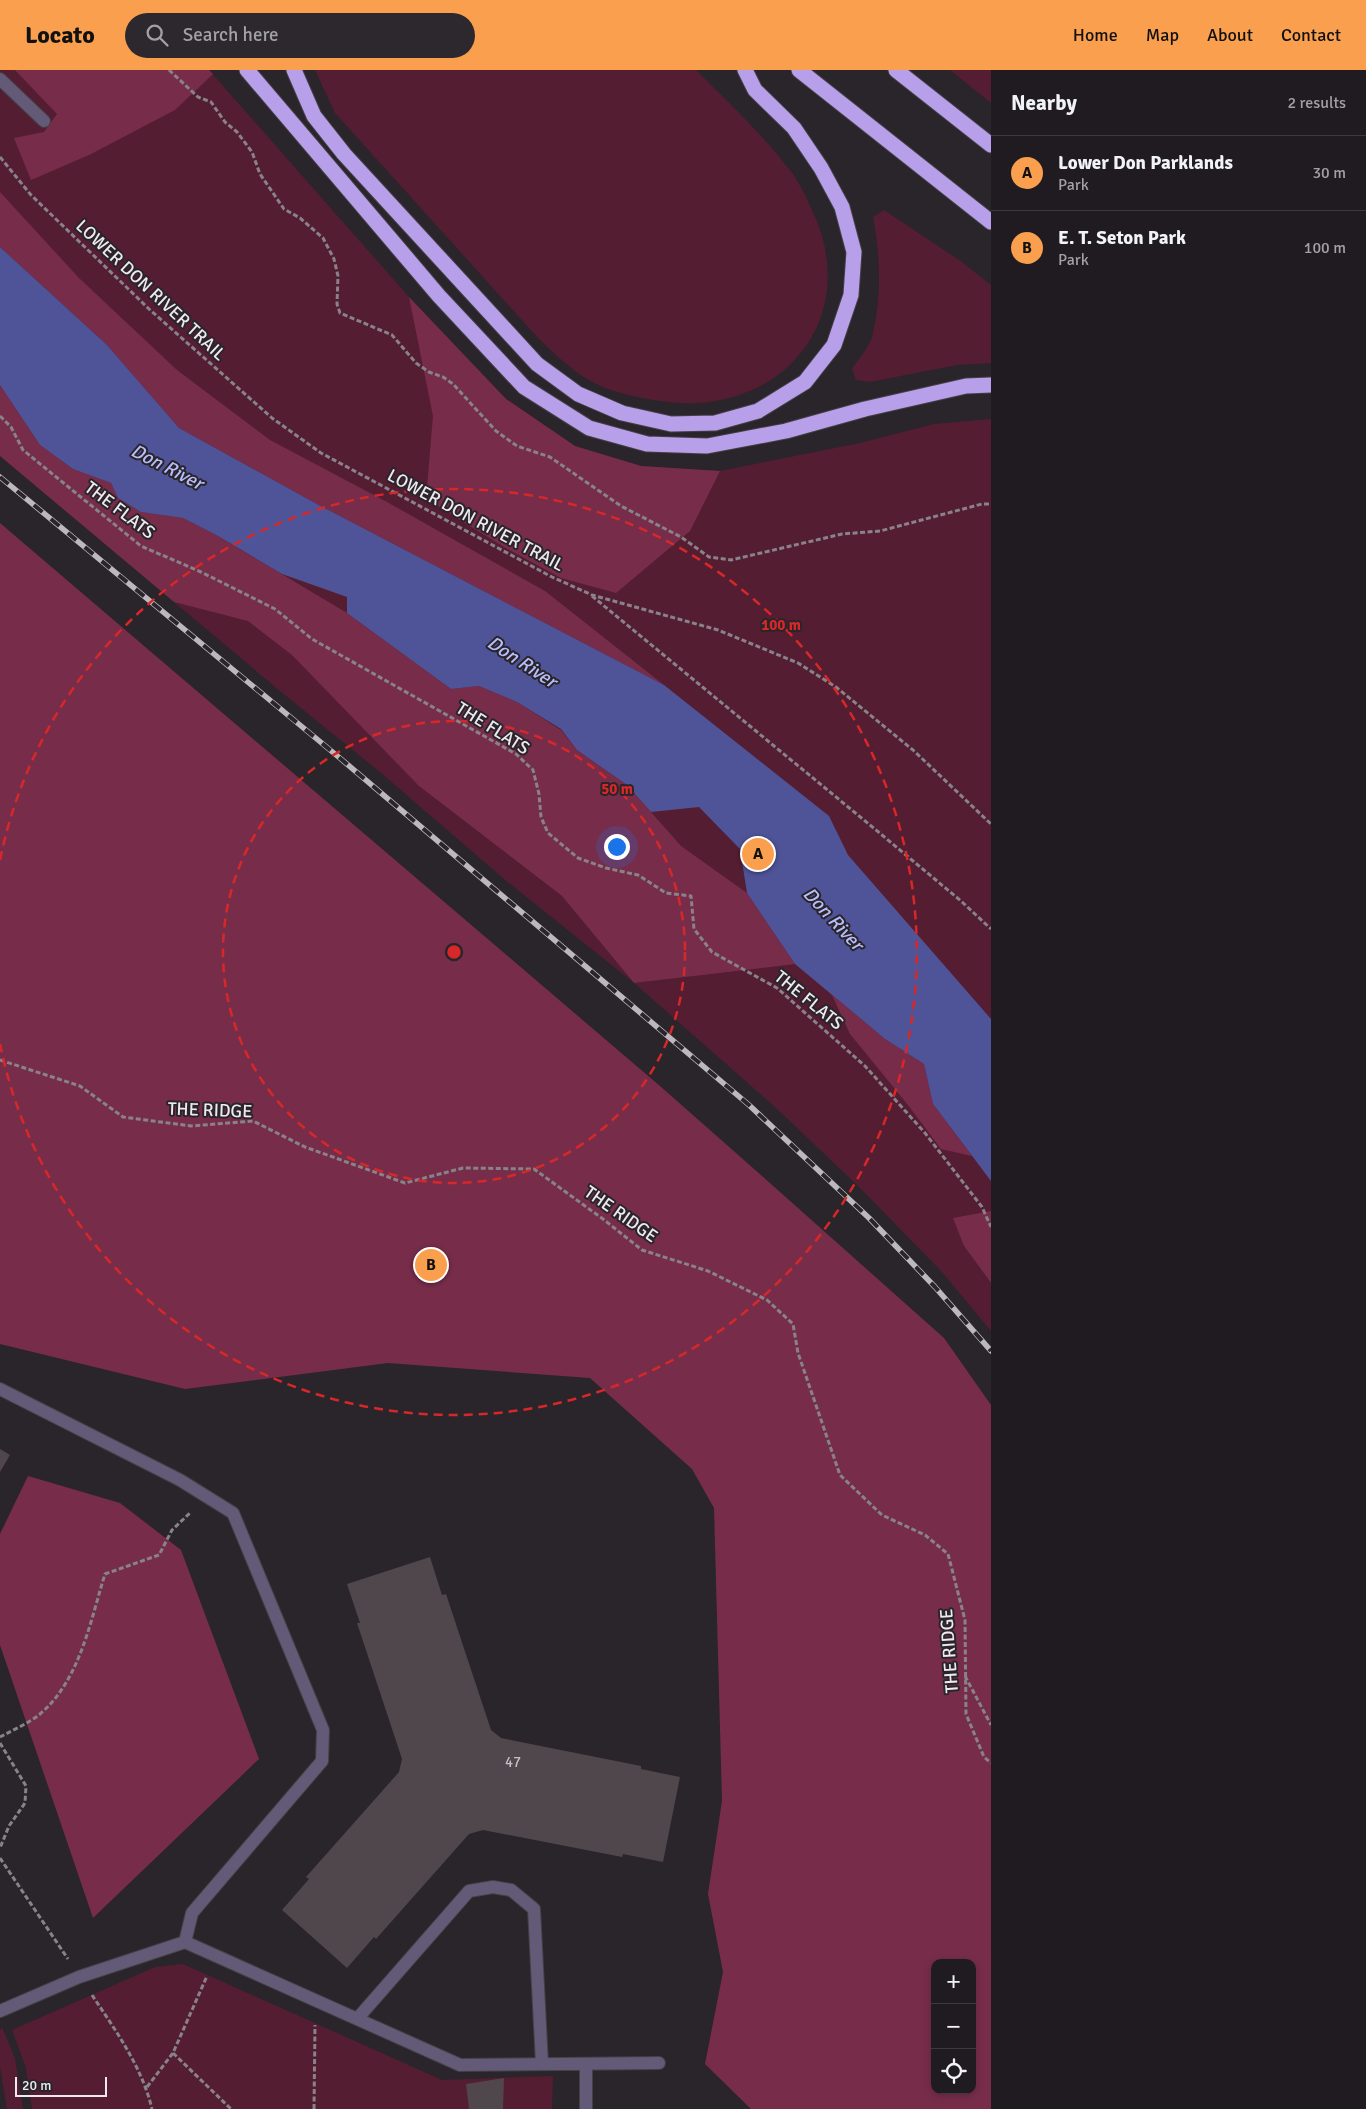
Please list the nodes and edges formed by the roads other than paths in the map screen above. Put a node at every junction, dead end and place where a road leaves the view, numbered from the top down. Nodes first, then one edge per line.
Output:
1 (247, 70) edge
2 (294, 70) edge
3 (745, 70) edge
4 (800, 70) edge
5 (896, 70) edge
6 (0, 79) edge
7 (44, 121) dead end
8 (991, 145) edge
9 (991, 222) edge
10 (991, 385) edge
11 (0, 1389) edge
12 (184, 1942) junction
13 (0, 2011) edge
14 (358, 2020) junction
15 (658, 2063) dead end
16 (542, 2064) junction
17 (586, 2064) junction
18 (586, 2109) edge

1 - 10 highway
2 - 3 highway
4 - 9 highway
5 - 8 highway
6 - 7 lane
11 - 12 lane
12 - 13 lane
12 - 14 lane
14 - 16 lane
14 - 16 lane
15 - 17 lane
16 - 17 lane
17 - 18 lane

